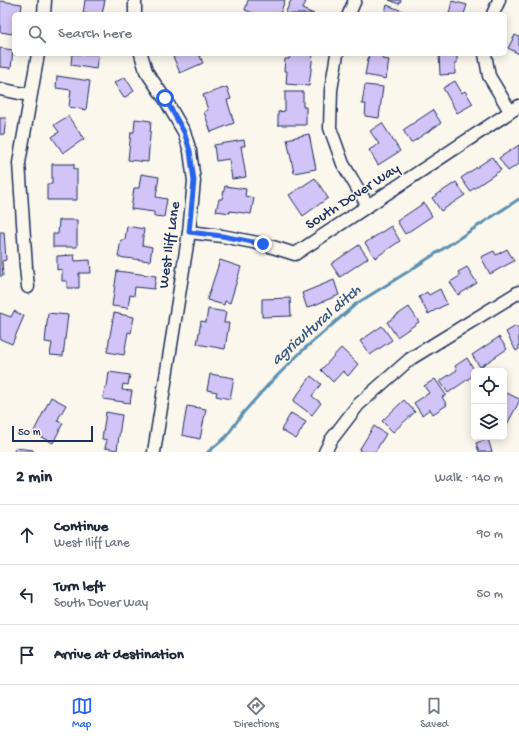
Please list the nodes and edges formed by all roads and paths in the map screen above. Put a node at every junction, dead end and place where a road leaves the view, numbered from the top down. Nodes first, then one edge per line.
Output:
1 (45, 0) edge
2 (136, 0) edge
3 (355, 0) edge
4 (500, 0) edge
5 (44, 12) edge
6 (135, 12) edge
7 (350, 12) edge
8 (494, 12) edge
9 (38, 56) edge
10 (142, 56) edge
11 (337, 56) edge
12 (485, 56) edge
13 (0, 90) edge
14 (30, 95) junction
15 (515, 108) edge
16 (368, 206) junction
17 (189, 232) junction
18 (28, 287) dead end
19 (519, 292) edge
20 (154, 452) edge
21 (324, 452) edge

1 - 5 street
2 - 6 street
3 - 7 street
4 - 8 street
9 - 14 street
10 - 17 street, West Iliff Lane
11 - 16 street
12 - 15 street
13 - 14 street
14 - 18 street
15 - 16 street, South Dover Way
16 - 17 street, South Dover Way
17 - 20 street, West Iliff Lane
19 - 21 street

